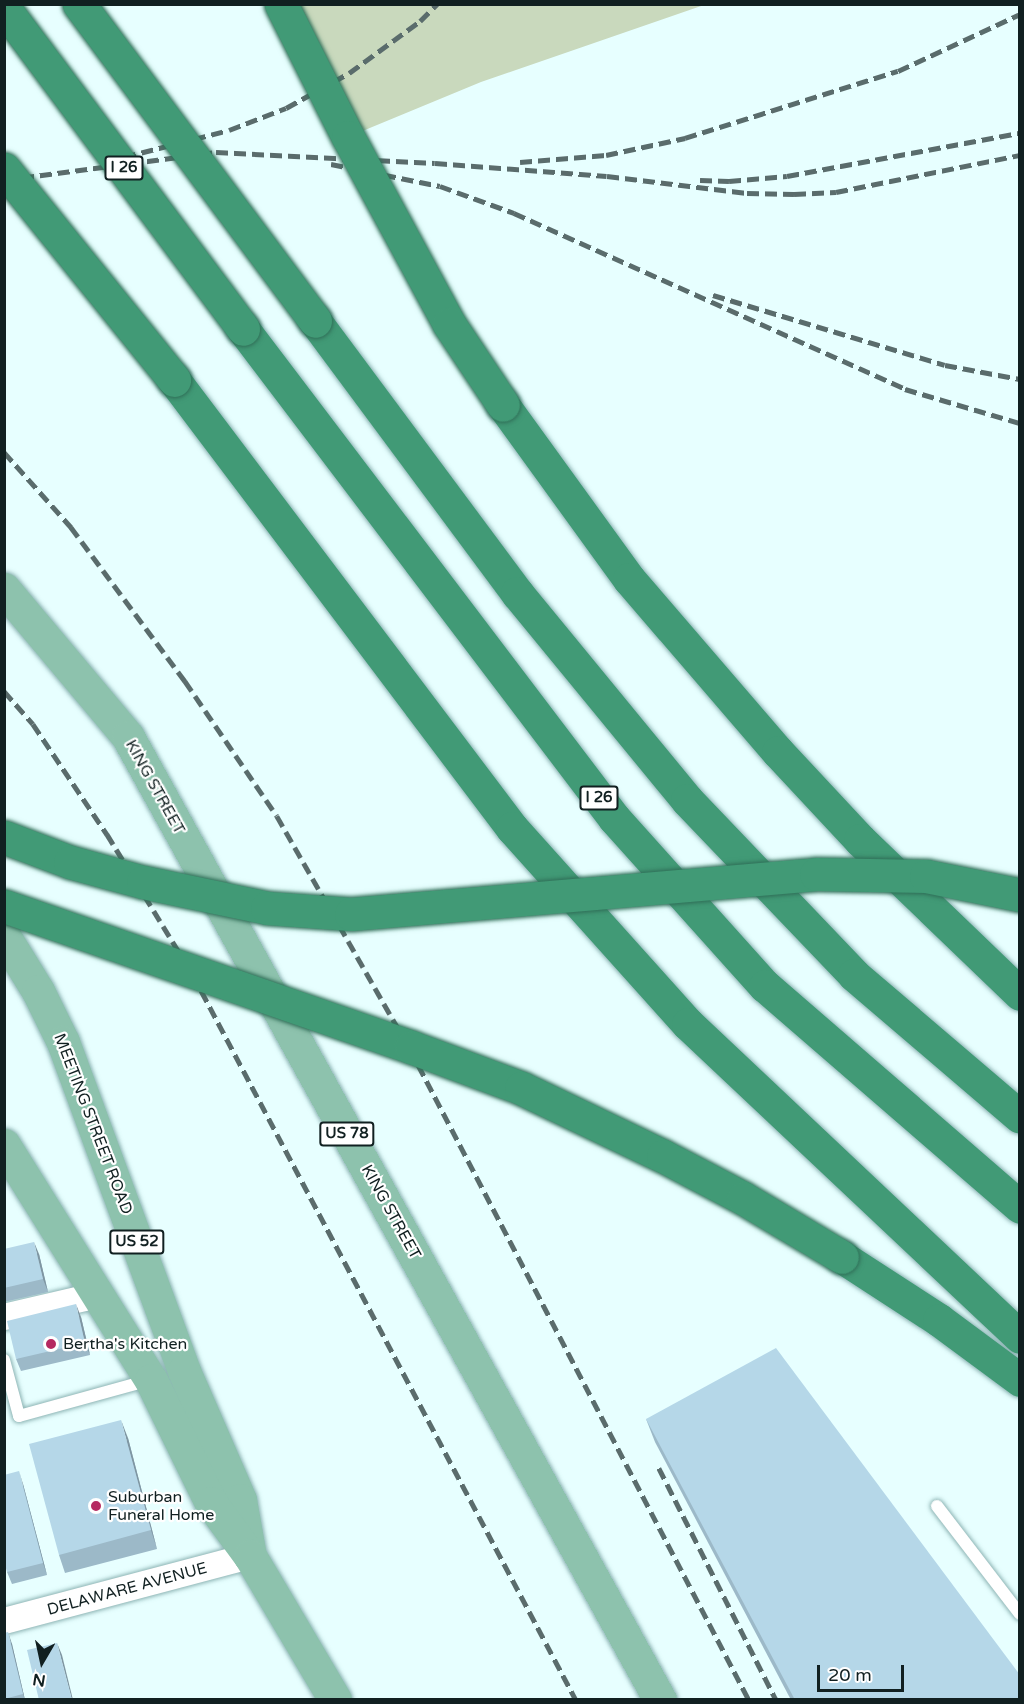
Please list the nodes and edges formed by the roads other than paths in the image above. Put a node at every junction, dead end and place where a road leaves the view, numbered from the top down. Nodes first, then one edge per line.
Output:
1 (79, 4) edge
2 (280, 4) edge
3 (4, 8) edge
4 (4, 169) edge
5 (4, 589) edge
6 (4, 837) edge
7 (1020, 895) edge
8 (4, 906) edge
9 (4, 936) edge
10 (1020, 994) edge
11 (1020, 1117) edge
12 (4, 1145) edge
13 (1020, 1207) edge
14 (98, 1294) junction
15 (4, 1317) edge
16 (1020, 1337) edge
17 (4, 1360) edge
18 (151, 1380) junction
19 (1020, 1380) edge
20 (937, 1506) dead end
21 (250, 1556) junction
22 (1020, 1614) edge
23 (4, 1621) edge
24 (335, 1700) edge
25 (660, 1700) edge

1 - 11 highway, bridge
2 - 10 highway, bridge
3 - 13 highway, I 26, bridge
4 - 16 highway, bridge
5 - 25 main road, KING STREET / US 78
6 - 7 highway, bridge
8 - 19 highway, bridge
9 - 21 main road, MEETING STREET ROAD / US 52
12 - 14 main road, MEETING STREET ROAD / US 52
14 - 15 street
14 - 18 main road, MEETING STREET ROAD / US 52
17 - 18 lane
18 - 21 main road, MEETING STREET ROAD / US 52
20 - 22 lane
21 - 23 street, DELAWARE AVENUE
21 - 24 main road, MEETING STREET ROAD / US 52

